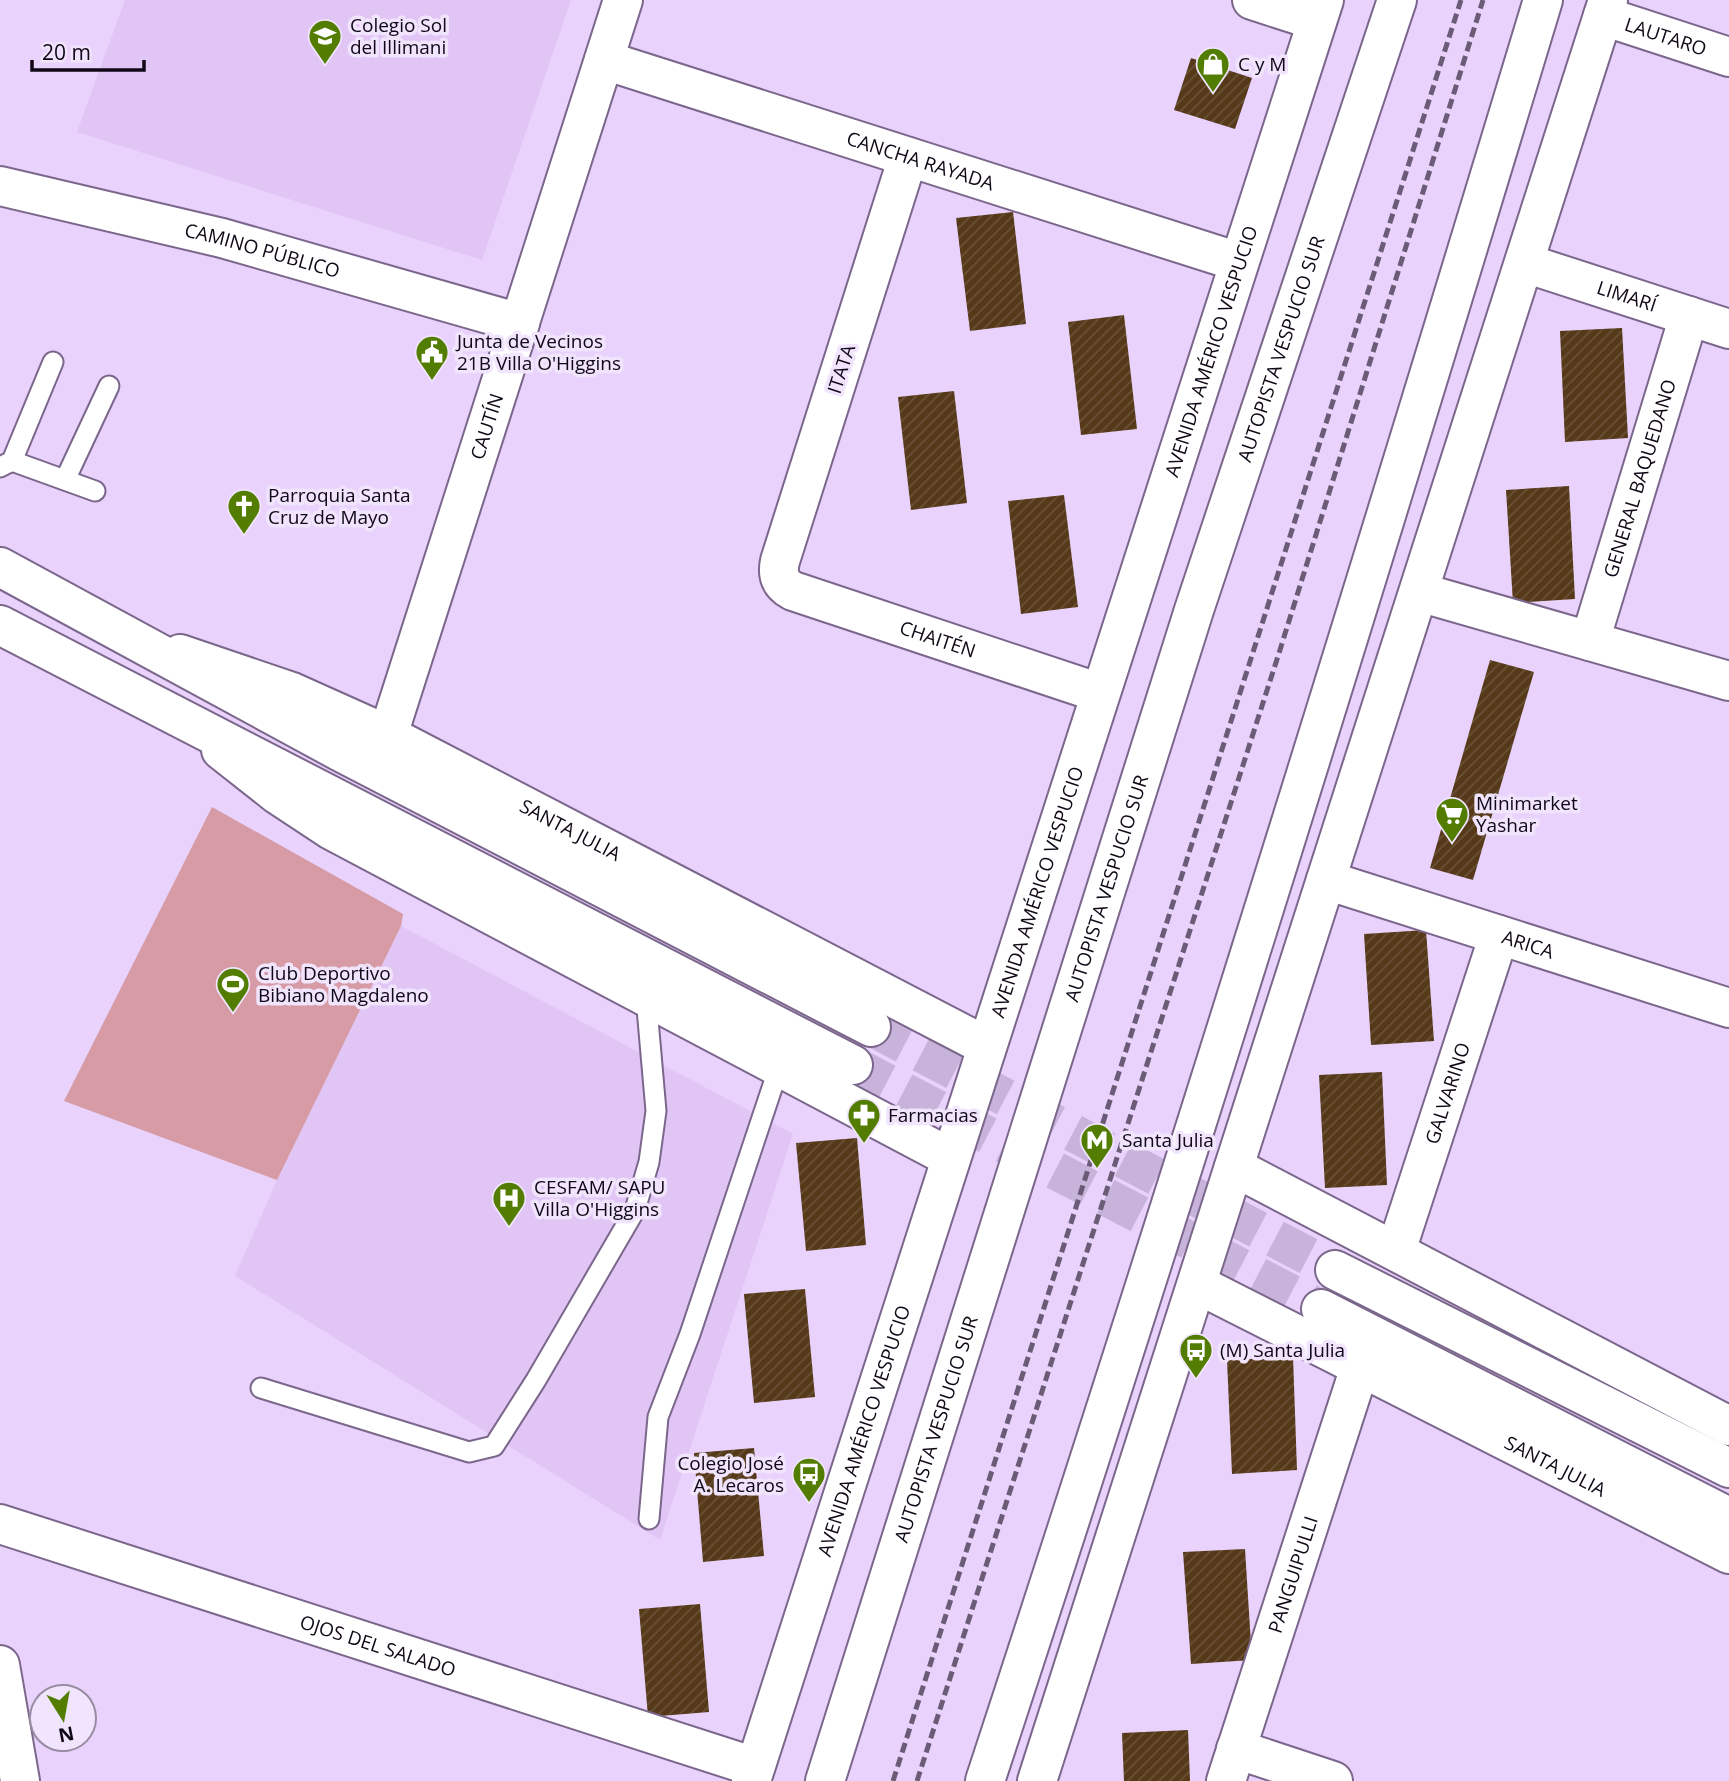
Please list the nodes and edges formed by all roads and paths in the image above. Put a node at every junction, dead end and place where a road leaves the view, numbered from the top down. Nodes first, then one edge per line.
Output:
1 (623, 0) edge
2 (1252, 0) edge
3 (1397, 0) edge
4 (1543, 0) edge
5 (1606, 8) edge
6 (1320, 10) edge
7 (1729, 57) edge
8 (604, 60) junction
9 (908, 157) junction
10 (0, 186) edge
11 (1239, 262) junction
12 (1525, 263) junction
13 (1689, 316) junction
14 (520, 323) junction
15 (1729, 329) edge
16 (54, 362) dead end
17 (109, 386) dead end
18 (6, 464) edge
19 (65, 480) junction
20 (95, 491) dead end
21 (0, 567) edge
22 (781, 580) joint
23 (1419, 592) junction
24 (0, 625) edge
25 (1590, 640) junction
26 (143, 643) junction
27 (1729, 681) edge
28 (1100, 693) junction
29 (189, 724) junction
30 (388, 735) junction
31 (1326, 880) junction
32 (1499, 935) junction
33 (646, 997) junction
34 (1729, 1008) edge
35 (871, 1027) tunnel mouth
36 (986, 1046) junction
37 (853, 1065) tunnel mouth
38 (779, 1067) junction
39 (949, 1157) junction
40 (1234, 1167) junction
41 (1396, 1251) junction
42 (1335, 1270) tunnel mouth
43 (1197, 1284) junction
44 (1321, 1309) tunnel mouth
45 (1360, 1367) junction
46 (261, 1388) dead end
47 (1729, 1426) edge
48 (1729, 1468) edge
49 (1729, 1517) edge
50 (649, 1519) dead end
51 (0, 1524) edge
52 (1729, 1554) edge
53 (0, 1665) edge
54 (1231, 1765) edge
55 (753, 1774) edge
56 (20, 1781) edge
57 (825, 1781) edge
58 (985, 1781) edge
59 (1037, 1781) edge
60 (1333, 1781) edge

1 - 8 main road, CAUTÍN
2 - 6 main road
3 - 57 main road, AUTOPISTA VESPUCIO SUR
4 - 58 main road
5 - 7 main road, LAUTARO
5 - 12 main road
6 - 11 main road, AVENIDA AMÉRICO VESPUCIO
8 - 9 main road, CANCHA RAYADA
8 - 14 main road, CAUTÍN
9 - 11 main road, CANCHA RAYADA
9 - 22 main road, ITATA
10 - 14 main road, CAMINO PÚBLICO
11 - 28 main road, AVENIDA AMÉRICO VESPUCIO
12 - 13 main road, LIMARÍ
12 - 23 main road
13 - 15 main road, LIMARÍ
13 - 25 main road, GENERAL BAQUEDANO
14 - 30 main road, CAUTÍN
16 - 18 lane
17 - 19 lane
18 - 19 lane
19 - 20 lane
21 - 26 main road, SANTA JULIA
22 - 28 main road, CHAITÉN
23 - 25 main road
23 - 31 main road
24 - 29 main road
25 - 27 main road
26 - 30 main road, SANTA JULIA
26 - 35 main road, SANTA JULIA
28 - 36 main road, AVENIDA AMÉRICO VESPUCIO
29 - 33 main road
29 - 37 main road
30 - 36 main road, SANTA JULIA
31 - 32 main road, ARICA
31 - 40 main road
32 - 34 main road, ARICA
32 - 41 main road, GALVARINO
33 - 38 main road
33 - 46 lane
36 - 39 main road, AVENIDA AMÉRICO VESPUCIO
38 - 39 main road
38 - 50 lane
39 - 55 main road, AVENIDA AMÉRICO VESPUCIO
40 - 41 main road
40 - 43 main road
41 - 47 main road
42 - 48 main road
43 - 45 main road, SANTA JULIA
43 - 59 main road
44 - 49 main road, SANTA JULIA
45 - 52 main road, SANTA JULIA
45 - 54 main road, PANGUIPULLI
51 - 55 main road, OJOS DEL SALADO
53 - 56 main road
54 - 60 main road

